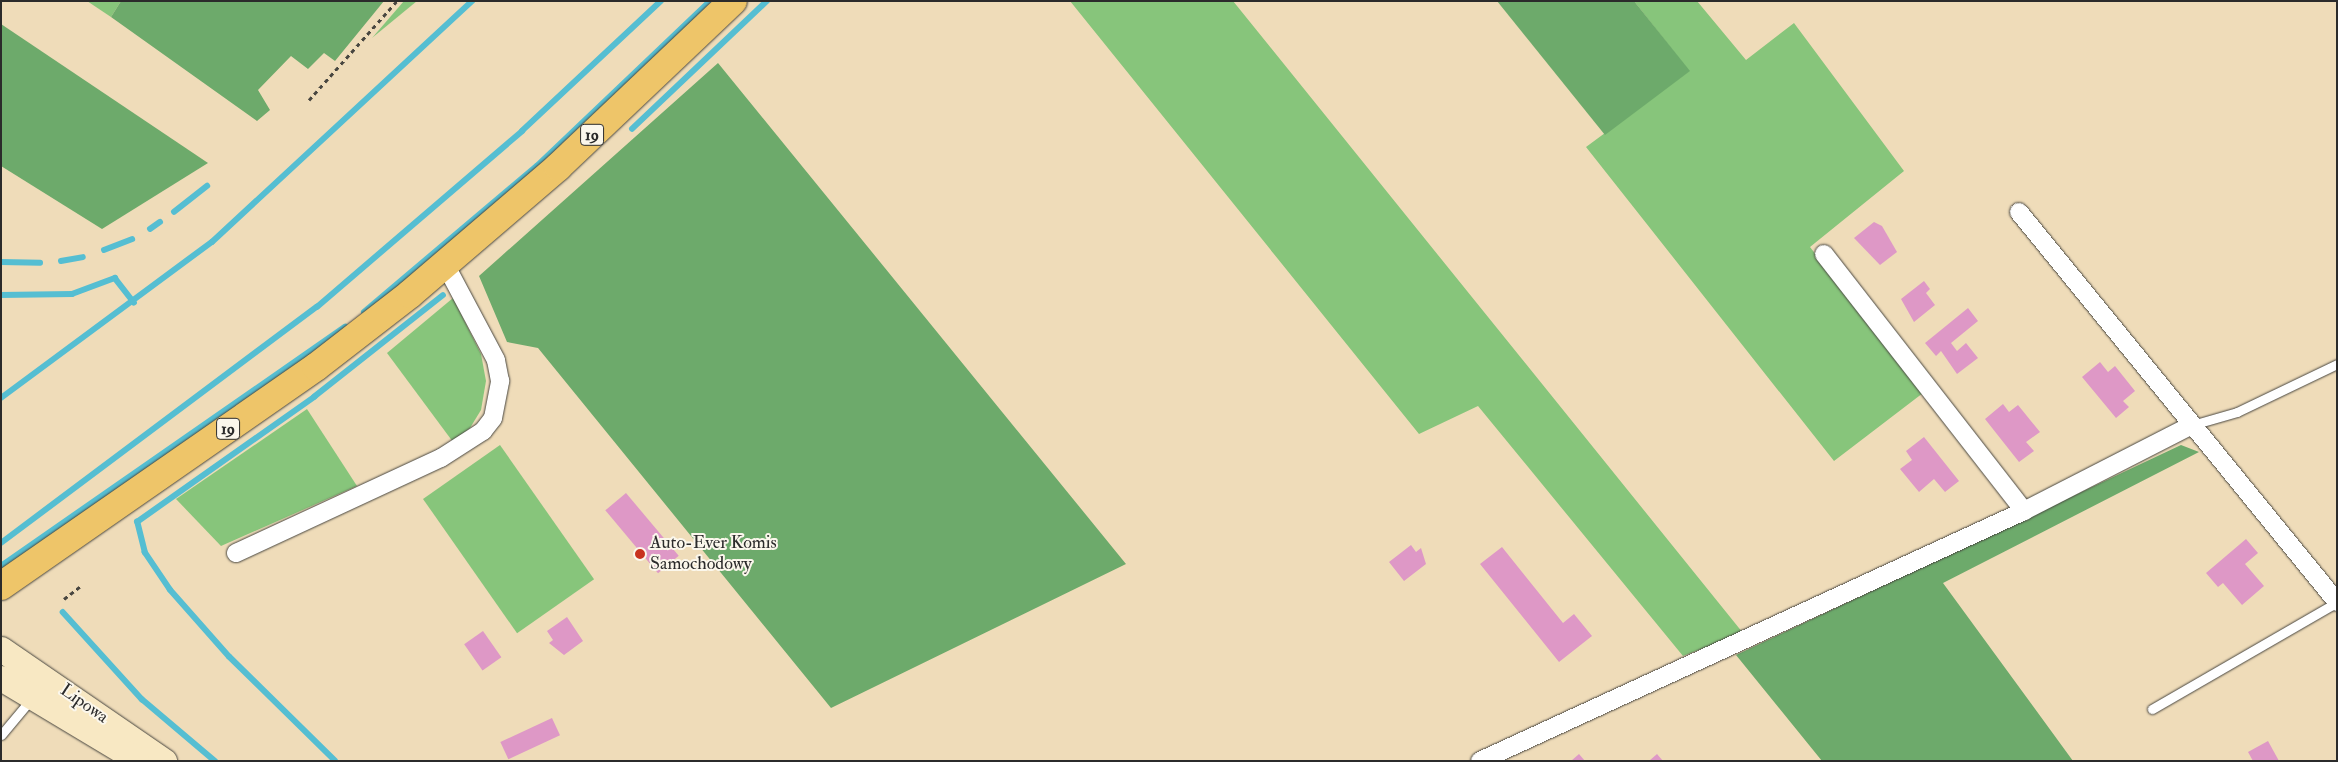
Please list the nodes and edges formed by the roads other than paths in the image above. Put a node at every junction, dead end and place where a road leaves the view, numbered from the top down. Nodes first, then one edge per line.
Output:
1 (733, 1) edge
2 (2019, 212) dead end
3 (1824, 254) dead end
4 (445, 264) junction
5 (2337, 364) edge
6 (2192, 425) junction
7 (2024, 511) junction
8 (236, 553) dead end
9 (2, 585) edge
10 (2337, 602) edge
11 (1, 649) edge
12 (44, 676) junction
13 (1, 678) edge
14 (33, 697) junction
15 (2152, 709) dead end
16 (1, 734) edge
17 (140, 761) edge
18 (164, 761) edge
19 (1480, 761) edge

1 - 4 highway, 19
2 - 6 street
3 - 7 street
4 - 8 street
4 - 9 highway, 19
5 - 6 lane
6 - 7 street
6 - 10 street
7 - 19 street
10 - 15 lane
11 - 12 main road, Lipowa
12 - 14 lane
12 - 18 main road, Lipowa
13 - 14 main road, Lipowa
14 - 16 lane
14 - 17 main road, Lipowa

